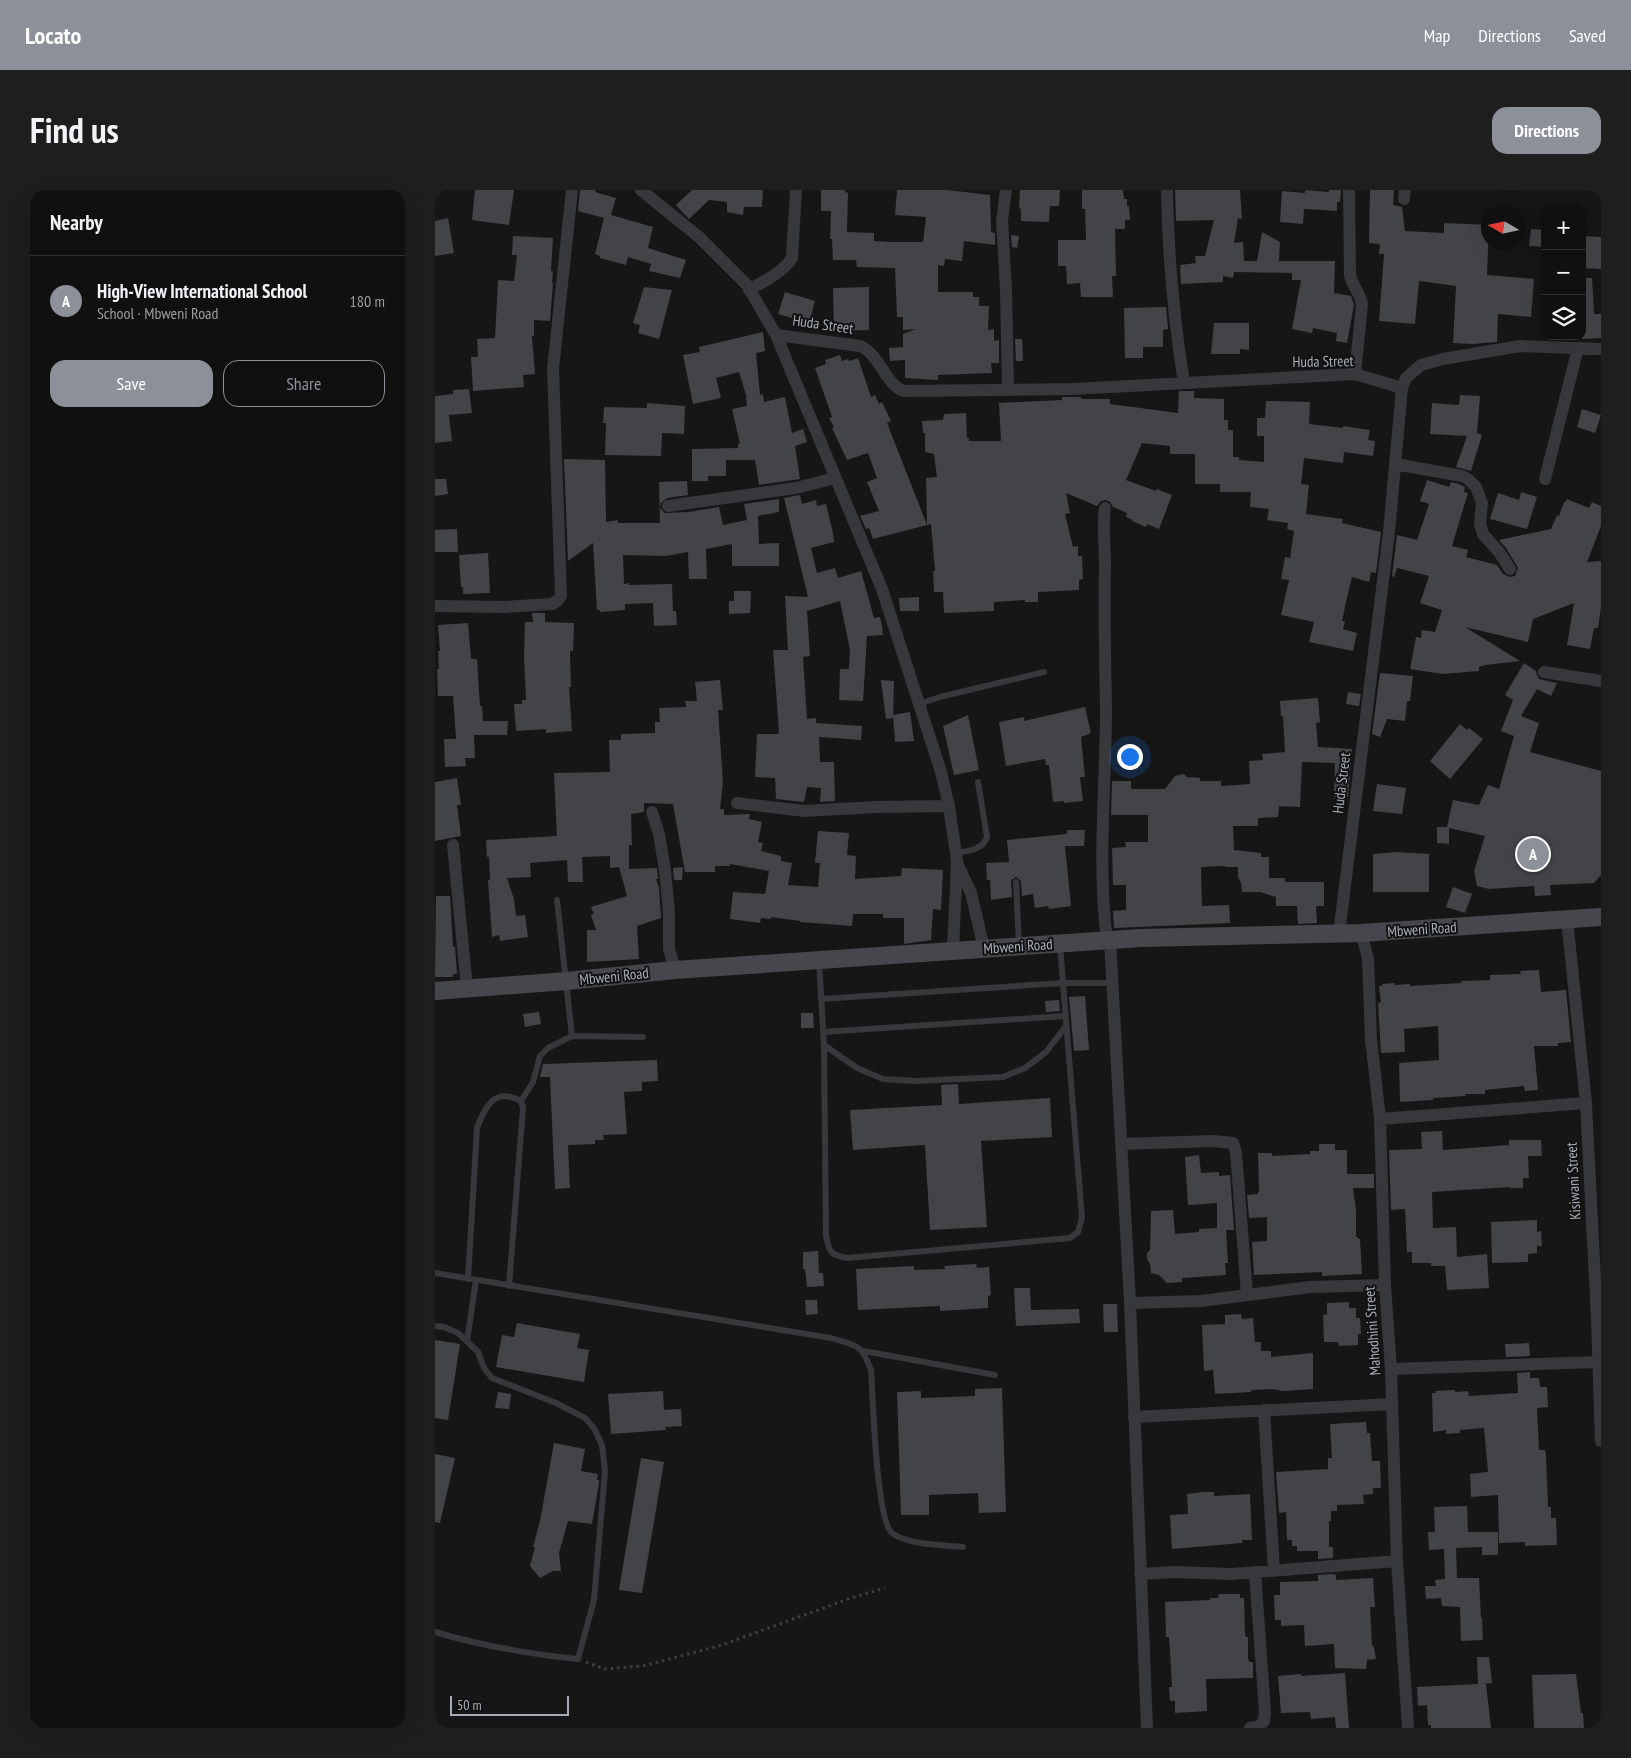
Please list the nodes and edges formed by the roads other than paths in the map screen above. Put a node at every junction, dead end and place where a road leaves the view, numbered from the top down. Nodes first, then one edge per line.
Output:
1 (572, 190) edge
2 (641, 190) edge
3 (796, 190) edge
4 (1006, 190) edge
5 (1167, 190) edge
6 (1349, 190) edge
7 (749, 290) junction
8 (776, 335) junction
9 (1577, 348) junction
10 (1601, 349) edge
11 (1355, 374) junction
12 (1184, 383) junction
13 (1402, 388) junction
14 (1008, 389) junction
15 (1395, 464) junction
16 (835, 478) junction
17 (1545, 478) dead end
18 (668, 506) dead end
19 (1105, 508) dead end
20 (1510, 569) dead end
21 (435, 606) edge
22 (1044, 672) dead end
23 (1544, 672) dead end
24 (1601, 681) edge
25 (919, 704) junction
26 (977, 782) dead end
27 (737, 803) dead end
28 (949, 806) junction
29 (652, 812) dead end
30 (453, 845) dead end
31 (956, 857) junction
32 (1017, 882) dead end
33 (557, 900) dead end
34 (1601, 917) edge
35 (1567, 919) junction
36 (1339, 934) junction
37 (1361, 934) junction
38 (1109, 940) junction
39 (1059, 944) junction
40 (1019, 946) junction
41 (984, 948) junction
42 (953, 950) junction
43 (819, 960) junction
44 (675, 970) junction
45 (567, 982) junction
46 (1063, 983) junction
47 (1112, 984) junction
48 (467, 988) junction
49 (435, 991) edge
50 (821, 999) junction
51 (1065, 1016) junction
52 (1065, 1026) junction
53 (823, 1032) junction
54 (572, 1036) junction
55 (643, 1037) dead end
56 (824, 1045) junction
57 (521, 1101) junction
58 (1585, 1103) junction
59 (1380, 1119) junction
60 (1121, 1144) junction
61 (435, 1274) edge
62 (468, 1279) junction
63 (476, 1280) junction
64 (509, 1286) junction
65 (1385, 1286) junction
66 (1247, 1295) junction
67 (1129, 1303) junction
68 (1599, 1319) edge
69 (435, 1326) edge
70 (467, 1342) junction
71 (864, 1351) junction
72 (1597, 1362) junction
73 (1391, 1369) junction
74 (995, 1375) dead end
75 (1392, 1404) junction
76 (1264, 1410) junction
77 (1134, 1417) junction
78 (1601, 1442) edge
79 (963, 1547) dead end
80 (1397, 1561) junction
81 (1274, 1570) junction
82 (1255, 1572) junction
83 (1140, 1574) junction
84 (435, 1632) edge
85 (1147, 1728) edge
86 (1250, 1728) edge
87 (1408, 1728) edge

1 - 21 street
2 - 7 street
3 - 7 street
4 - 14 street
5 - 12 street
6 - 11 street
7 - 8 street
8 - 14 street, Huda Street
8 - 16 street
9 - 10 street
9 - 13 street
9 - 17 street
11 - 12 street, Huda Street
11 - 13 street, Huda Street
12 - 14 street, Huda Street
13 - 15 street, Huda Street
15 - 20 street
15 - 36 street, Huda Street
16 - 18 street
16 - 25 street
19 - 38 street
22 - 25 lane
23 - 24 street
25 - 28 street
26 - 31 lane
27 - 28 street
28 - 31 street
29 - 44 street
30 - 48 street
31 - 41 street
31 - 42 street
32 - 40 lane
33 - 45 lane
34 - 35 street, Mbweni Road
35 - 37 street, Mbweni Road
35 - 58 street, Kisiwani Street
36 - 37 street, Mbweni Road
36 - 38 street, Mbweni Road
37 - 59 street, Mahodhini Street
38 - 39 street, Mbweni Road
38 - 47 street
39 - 40 street, Mbweni Road
39 - 46 lane
40 - 41 street, Mbweni Road
41 - 42 street, Mbweni Road
42 - 43 street, Mbweni Road
43 - 44 street, Mbweni Road
43 - 50 lane
44 - 45 street, Mbweni Road
45 - 48 street, Mbweni Road
45 - 54 lane
46 - 47 lane
46 - 50 lane
46 - 51 lane
47 - 60 street
48 - 49 street, Mbweni Road
50 - 53 lane
51 - 52 lane
51 - 53 lane
52 - 56 lane
52 - 56 lane
53 - 56 lane
54 - 55 lane
54 - 57 lane
57 - 62 lane
57 - 64 lane
58 - 59 street
58 - 68 street, Kisiwani Street
59 - 65 street, Mahodhini Street
60 - 66 street
60 - 67 street
61 - 62 lane
62 - 63 lane
63 - 64 lane
63 - 70 lane
64 - 71 lane
65 - 66 street
65 - 73 street, Mahodhini Street
66 - 67 street
67 - 77 street
68 - 72 street, Kisiwani Street
69 - 70 lane
70 - 84 lane
71 - 74 lane
71 - 79 lane
72 - 73 street
72 - 78 street, Kisiwani Street
73 - 75 street, Mahodhini Street
75 - 76 street
75 - 80 street, Mahodhini Street
76 - 77 street
76 - 81 street
77 - 83 street
80 - 81 street
80 - 87 street, Mahodhini Street
81 - 82 street
82 - 83 street
82 - 86 street
83 - 85 street

